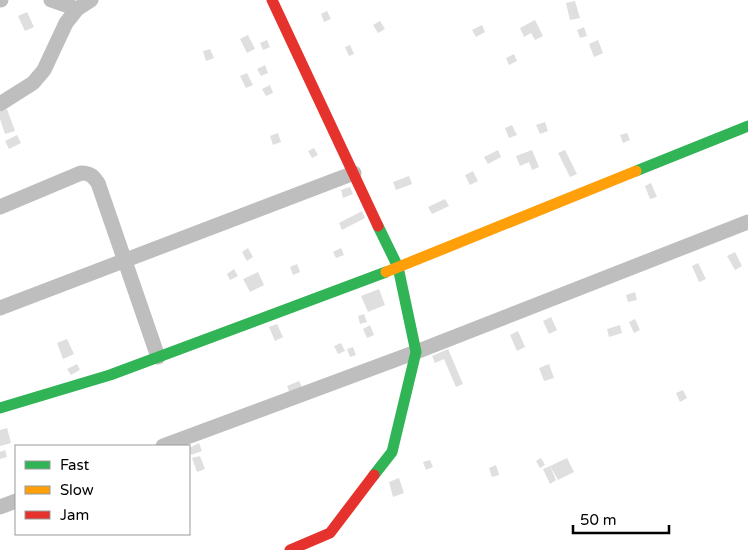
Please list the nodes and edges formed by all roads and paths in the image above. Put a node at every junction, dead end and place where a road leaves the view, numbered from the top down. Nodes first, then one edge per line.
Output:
1 (51, 0) edge
2 (91, 0) edge
3 (272, 0) edge
4 (77, 9) junction
5 (0, 104) edge
6 (748, 126) edge
7 (354, 173) junction
8 (0, 207) edge
9 (748, 222) edge
10 (125, 260) junction
11 (398, 267) junction
12 (0, 308) edge
13 (416, 352) junction
14 (158, 357) junction
15 (0, 408) edge
16 (166, 445) edge
17 (15, 501) edge
18 (0, 507) edge
19 (290, 550) edge

1 - 4 street
2 - 4 street
3 - 7 street
4 - 5 street
6 - 11 street
7 - 10 street
7 - 11 street
8 - 10 street
9 - 13 street
10 - 12 street
10 - 14 street
11 - 13 street
11 - 14 street
13 - 16 street
13 - 19 street
14 - 15 street
17 - 18 street

